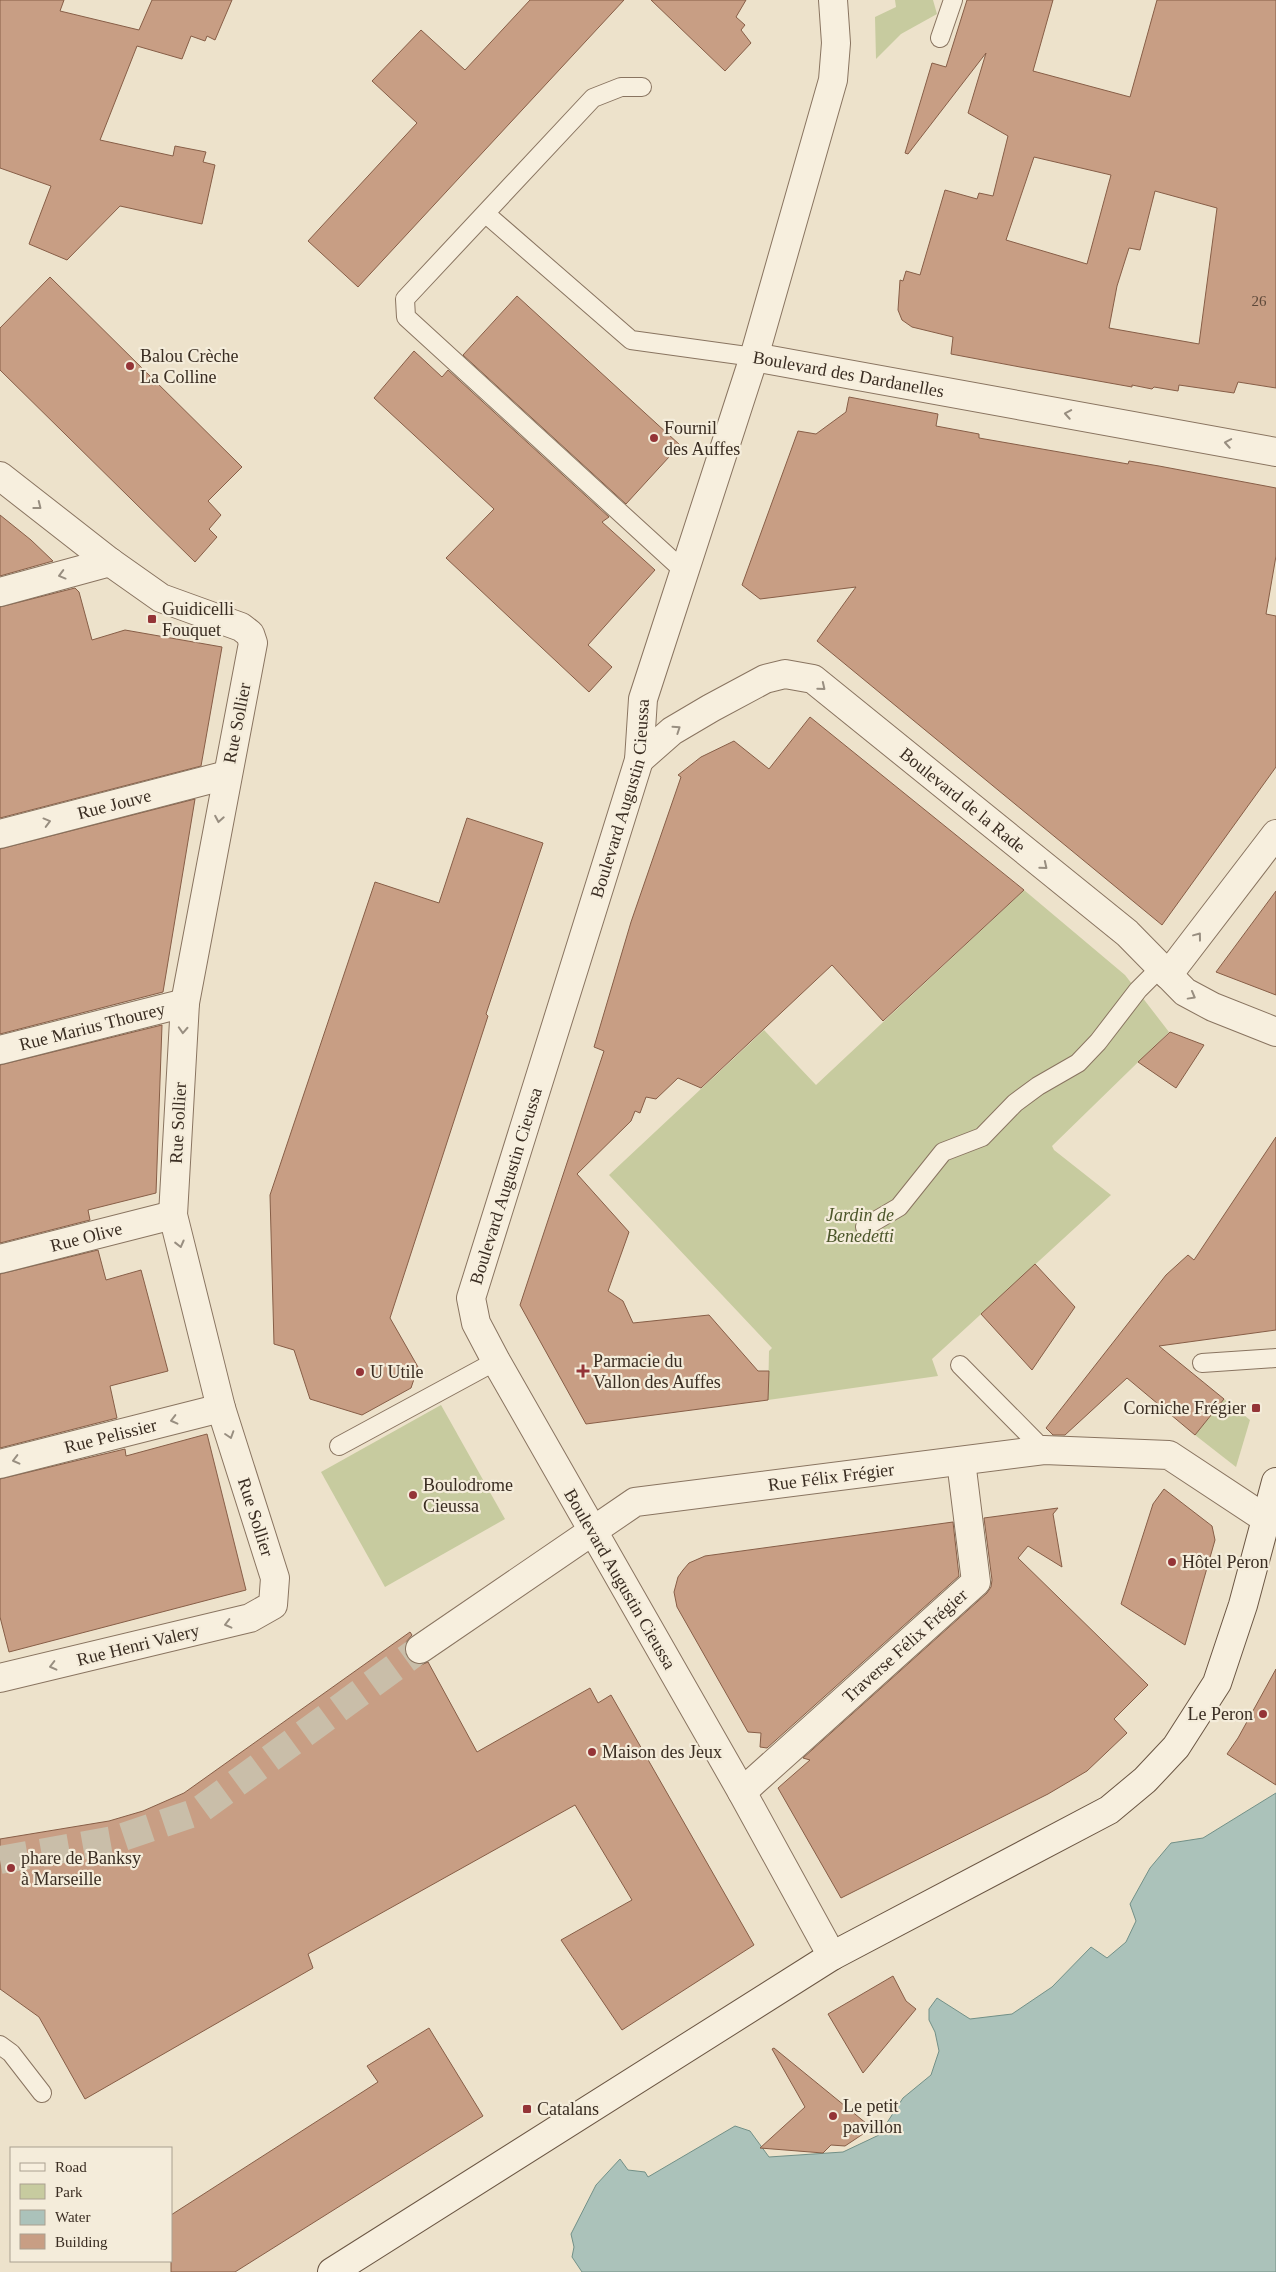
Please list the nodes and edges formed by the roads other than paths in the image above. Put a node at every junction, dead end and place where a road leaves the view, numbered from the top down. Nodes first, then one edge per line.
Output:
1 (833, 0) edge
2 (953, 0) edge
3 (940, 38) dead end
4 (642, 87) dead end
5 (486, 214) junction
6 (754, 357) junction
7 (1276, 452) edge
8 (0, 476) edge
9 (110, 562) junction
10 (684, 572) junction
11 (0, 592) edge
12 (639, 760) junction
13 (227, 775) junction
14 (0, 834) edge
15 (1276, 834) edge
16 (1165, 971) junction
17 (184, 1003) junction
18 (1276, 1032) edge
19 (0, 1050) edge
20 (173, 1215) junction
21 (865, 1227) dead end
22 (0, 1259) edge
23 (1276, 1358) edge
24 (496, 1361) junction
25 (1202, 1363) dead end
26 (960, 1365) dead end
27 (221, 1408) junction
28 (339, 1446) dead end
29 (1044, 1450) junction
30 (961, 1461) junction
31 (0, 1464) edge
32 (1276, 1482) edge
33 (1266, 1518) junction
34 (593, 1531) junction
35 (272, 1605) joint
36 (420, 1649) tunnel mouth
37 (0, 1678) edge
38 (742, 1792) junction
39 (832, 1956) junction
40 (0, 2046) edge
41 (42, 2093) dead end
42 (332, 2272) edge

1 - 6 street, Boulevard des Dardanelles
2 - 3 lane
4 - 5 lane
5 - 6 lane
5 - 10 lane
7 -> 6 street, Boulevard des Dardanelles
6 - 10 street, Boulevard Augustin Cieussa
8 -> 9 street
9 -> 11 street
9 - 13 street, Rue Sollier
10 - 12 street, Boulevard Augustin Cieussa
12 -> 16 street, Boulevard de la Rade
12 - 24 street, Boulevard Augustin Cieussa
14 -> 13 street, Rue Jouve
13 -> 17 street, Rue Sollier
16 -> 15 street
16 -> 18 street, Boulevard de la Rade
16 - 21 lane
17 - 19 street, Rue Marius Thourey
17 -> 20 street, Rue Sollier
20 - 22 street, Rue Olive
20 -> 27 street, Rue Sollier
23 - 25 lane
24 - 28 lane
24 - 34 street, Boulevard Augustin Cieussa
26 - 29 lane
27 -> 31 street, Rue Pelissier
27 -> 35 street, Rue Sollier
29 - 30 street, Rue Félix Frégier
29 - 33 street, Rue Félix Frégier
30 - 34 street, Rue Félix Frégier
30 - 38 street, Traverse Félix Frégier
32 - 33 street
33 - 39 street
34 - 36 street, Rue Félix Frégier
34 - 38 street, Boulevard Augustin Cieussa
35 -> 37 street, Rue Henri Valery
38 - 39 street, Boulevard Augustin Cieussa
39 - 42 street
40 - 41 lane

